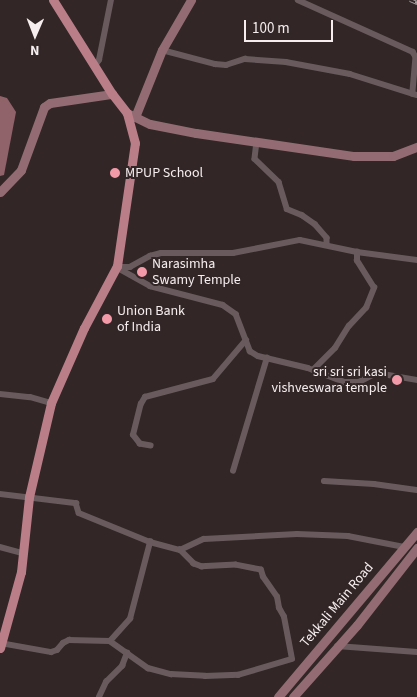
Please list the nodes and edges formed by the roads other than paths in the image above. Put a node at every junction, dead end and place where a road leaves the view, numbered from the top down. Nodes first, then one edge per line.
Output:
1 (53, 0) edge
2 (112, 0) edge
3 (191, 0) edge
4 (298, 0) edge
5 (162, 50) junction
6 (95, 66) junction
7 (112, 94) junction
8 (415, 95) edge
9 (131, 115) junction
10 (257, 142) junction
11 (417, 147) edge
12 (0, 192) edge
13 (327, 244) junction
14 (357, 252) junction
15 (417, 260) edge
16 (116, 267) junction
17 (246, 340) junction
18 (267, 358) junction
19 (313, 370) junction
20 (417, 380) edge
21 (0, 394) edge
22 (51, 403) junction
23 (151, 446) dead end
24 (233, 471) dead end
25 (324, 481) dead end
26 (417, 490) edge
27 (0, 494) edge
28 (29, 498) junction
29 (417, 532) edge
30 (150, 542) junction
31 (0, 547) edge
32 (404, 547) junction
33 (417, 548) edge
34 (180, 550) junction
35 (23, 554) junction
36 (110, 641) junction
37 (0, 645) edge
38 (337, 646) junction
39 (417, 652) edge
40 (127, 653) junction
41 (99, 697) edge
42 (278, 697) edge
43 (295, 697) edge

1 - 6 main road
2 - 6 street
3 - 5 main road
4 - 8 street
5 - 8 street
5 - 9 main road
6 - 7 main road
7 - 9 main road
7 - 12 main road
9 - 10 main road
9 - 16 main road
10 - 11 main road
10 - 13 street
13 - 14 street
13 - 16 street
14 - 15 street
14 - 19 street
16 - 17 street
16 - 22 main road
17 - 18 street
17 - 23 street
18 - 19 street
18 - 24 street
19 - 20 street
21 - 22 street
22 - 28 main road
25 - 26 street
27 - 28 street
28 - 30 street
28 - 35 main road
29 - 32 main road, Tekkali Main Road
30 - 34 street
30 - 36 street
31 - 35 street
32 - 34 street
32 - 42 main road, Tekkali Main Road
33 - 38 main road, Tekkali Main Road
34 - 40 street
35 - 37 main road
36 - 37 street
36 - 40 street
38 - 39 street
38 - 43 main road, Tekkali Main Road
40 - 41 street

